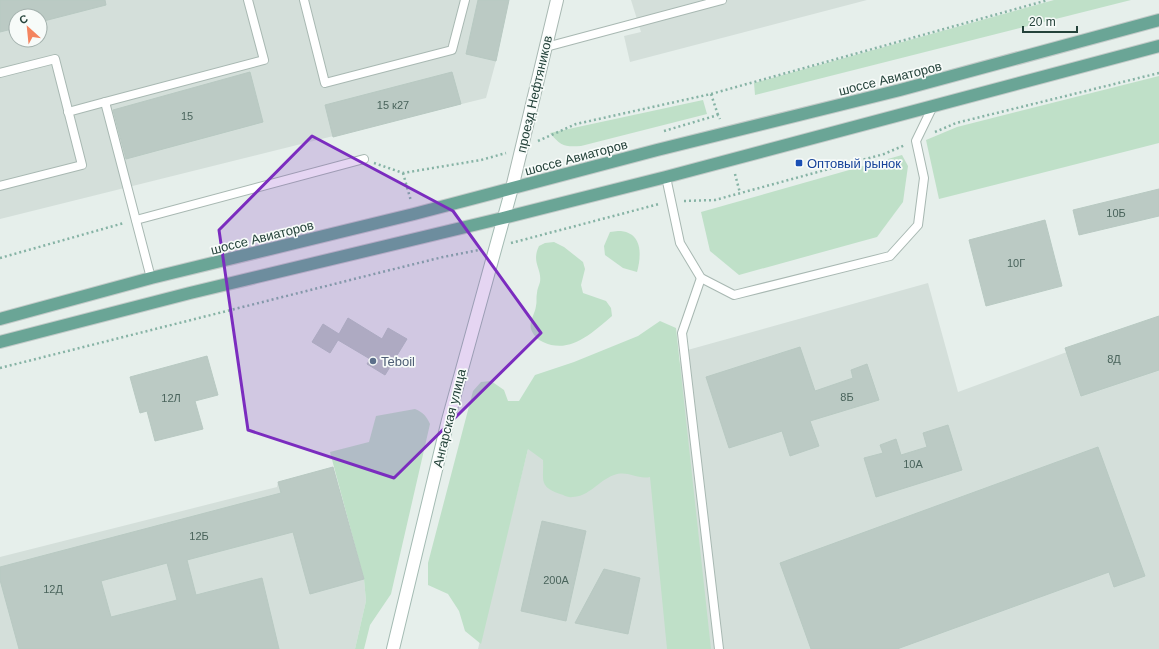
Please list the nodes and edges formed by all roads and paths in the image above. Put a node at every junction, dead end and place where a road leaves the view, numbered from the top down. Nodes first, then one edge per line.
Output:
1 (248, 0) edge
2 (304, 0) edge
3 (465, 0) edge
4 (557, 0) edge
5 (722, 0) edge
6 (1048, 0) edge
7 (1159, 20) edge
8 (546, 46) junction
9 (1159, 46) edge
10 (1159, 73) edge
11 (0, 74) edge
12 (711, 94) junction
13 (105, 102) junction
14 (933, 106) junction
15 (68, 112) junction
16 (718, 115) dead end
17 (916, 141) junction
18 (521, 149) junction
19 (364, 159) joint
20 (666, 177) junction
21 (0, 186) edge
22 (512, 188) junction
23 (671, 201) junction
24 (503, 218) junction
25 (136, 220) junction
26 (495, 247) junction
27 (0, 258) edge
28 (151, 278) junction
29 (701, 278) junction
30 (0, 318) edge
31 (0, 342) edge
32 (0, 368) edge
33 (393, 649) edge
34 (719, 649) edge

1 - 13 lane
2 - 3 lane
4 - 8 main road, проезд Нефтяников
5 - 8 lane
6 - 12 path
7 - 22 main road, шоссе Авиаторов
8 - 18 main road, проезд Нефтяников
9 - 14 main road
10 - 17 path
11 - 15 lane
12 - 16 path
12 - 18 path
13 - 15 lane
13 - 25 lane
14 - 17 lane
14 - 20 main road
15 - 21 lane
17 - 23 path
17 - 29 lane
18 - 19 path
18 - 22 main road, проезд Нефтяников
19 - 25 lane
20 - 23 lane
20 - 24 main road
22 - 24 main road, Ангарская улица
22 - 28 main road, шоссе Авиаторов
23 - 26 path
23 - 29 lane
24 - 26 main road, Ангарская улица
24 - 31 main road
25 - 27 path
25 - 28 lane
26 - 32 path
26 - 33 main road, Ангарская улица
28 - 30 main road, шоссе Авиаторов
29 - 34 lane

